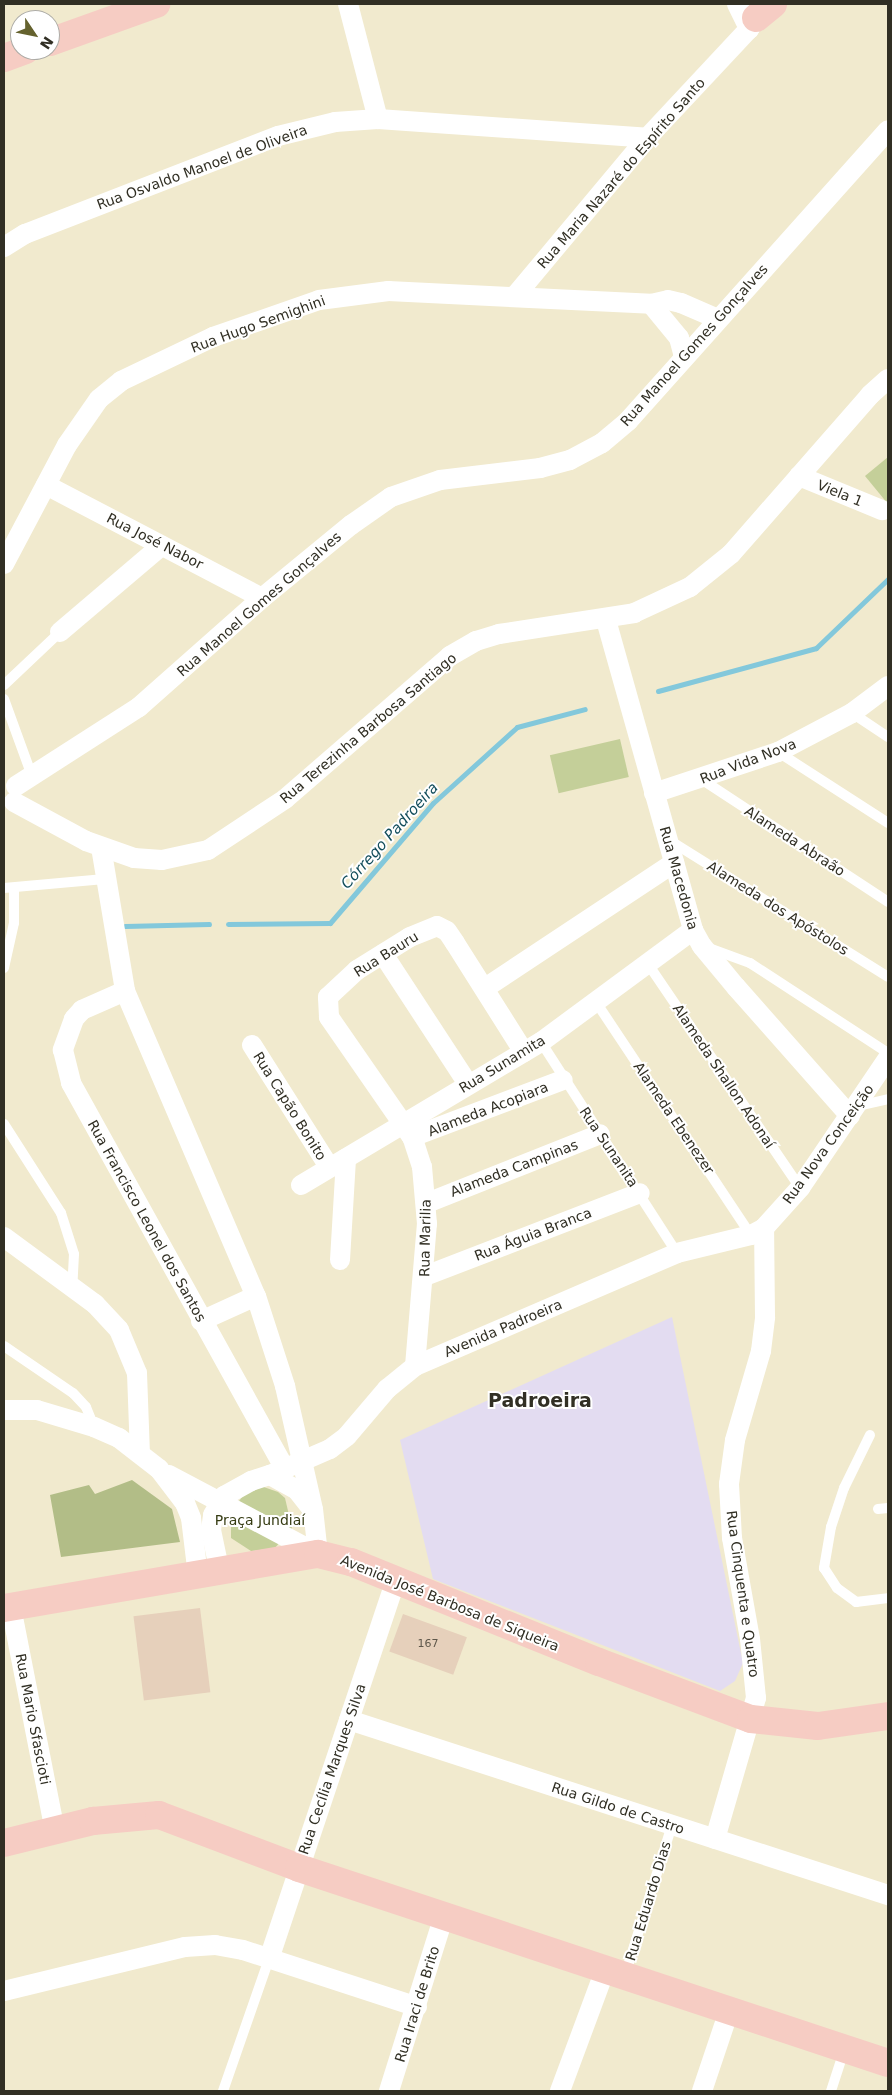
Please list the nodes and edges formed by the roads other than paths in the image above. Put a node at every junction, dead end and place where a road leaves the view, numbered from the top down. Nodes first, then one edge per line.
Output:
1 (156, 4) edge
2 (348, 4) edge
3 (756, 12) edge
4 (60, 38) edge
5 (378, 119) junction
6 (888, 130) edge
7 (647, 138) junction
8 (4, 247) edge
9 (515, 296) junction
10 (651, 304) junction
11 (718, 319) junction
12 (684, 357) junction
13 (888, 379) edge
14 (798, 476) junction
15 (46, 485) junction
16 (882, 510) dead end
17 (161, 546) junction
18 (4, 564) edge
19 (262, 598) junction
20 (606, 620) junction
21 (60, 632) joint
22 (4, 685) edge
23 (888, 686) edge
24 (4, 699) edge
25 (852, 713) junction
26 (888, 737) edge
27 (778, 752) junction
28 (701, 779) junction
29 (14, 790) edge
30 (654, 793) junction
31 (888, 823) edge
32 (668, 839) junction
33 (101, 846) junction
34 (674, 863) junction
35 (105, 879) junction
36 (9, 888) edge
37 (888, 902) edge
38 (697, 938) junction
39 (383, 954) junction
40 (648, 964) junction
41 (4, 968) edge
42 (888, 977) edge
43 (484, 988) junction
44 (125, 991) junction
45 (596, 1002) junction
46 (329, 1016) joint
47 (252, 1045) dead end
48 (532, 1047) junction
49 (888, 1053) edge
50 (888, 1058) edge
51 (563, 1080) junction
52 (468, 1084) junction
53 (888, 1099) edge
54 (853, 1111) junction
55 (4, 1124) edge
56 (407, 1130) junction
57 (600, 1134) junction
58 (337, 1162) junction
59 (301, 1185) dead end
60 (800, 1188) junction
61 (640, 1193) junction
62 (427, 1203) junction
63 (758, 1231) junction
64 (4, 1237) edge
65 (677, 1253) junction
66 (340, 1260) dead end
67 (425, 1276) junction
68 (72, 1287) junction
69 (256, 1296) junction
70 (201, 1321) junction
71 (4, 1346) edge
72 (415, 1366) junction
73 (4, 1410) edge
74 (292, 1418) junction
75 (94, 1427) junction
76 (262, 1427) junction
77 (870, 1435) dead end
78 (140, 1453) junction
79 (159, 1469) junction
80 (286, 1469) junction
81 (218, 1502) junction
82 (312, 1509) junction
83 (318, 1554) junction
84 (209, 1574) junction
85 (396, 1580) junction
86 (888, 1598) edge
87 (8, 1607) edge
88 (888, 1716) edge
89 (751, 1719) junction
90 (349, 1720) junction
91 (672, 1825) junction
92 (55, 1831) junction
93 (715, 1840) junction
94 (4, 1843) edge
95 (299, 1868) junction
96 (888, 1895) edge
97 (444, 1916) junction
98 (269, 1959) junction
99 (615, 1973) junction
100 (4, 1991) edge
101 (417, 2006) junction
102 (729, 2012) junction
103 (845, 2050) junction
104 (888, 2064) edge
105 (223, 2091) edge
106 (389, 2091) edge
107 (560, 2091) edge
108 (702, 2091) edge
109 (831, 2091) edge

1 - 4 main road
2 - 5 street
3 - 7 street, Rua Maria Nazaré do Espírito Santo
5 - 7 street, Rua Osvaldo Manoel de Oliveira
5 - 8 street, Rua Osvaldo Manoel de Oliveira
6 - 11 street, Rua Manoel Gomes Gonçalves
7 - 9 street, Rua Maria Nazaré do Espírito Santo
9 - 10 street, Rua Hugo Semighini
9 - 15 street, Rua Hugo Semighini
10 - 11 street, Rua Hugo Semighini
10 - 12 street
11 - 12 street, Rua Manoel Gomes Gonçalves
12 - 19 street, Rua Manoel Gomes Gonçalves
13 - 14 street, Rua Terezinha Barbosa Santiago
14 - 16 street, Viela 1
14 - 20 street, Rua Terezinha Barbosa Santiago
15 - 17 street, Rua José Nabor
15 - 18 street, Rua Hugo Semighini
17 - 19 street, Rua José Nabor
17 - 21 street
19 - 29 street, Rua Manoel Gomes Gonçalves
20 - 30 street, Rua Macedonia
20 - 33 street, Rua Terezinha Barbosa Santiago
21 - 22 lane
23 - 25 street, Rua Vida Nova
24 - 29 lane
25 - 26 lane
25 - 27 street, Rua Vida Nova
27 - 28 street, Rua Vida Nova
27 - 31 lane
28 - 30 street, Rua Vida Nova
28 - 37 lane, Alameda Abraão
29 - 33 street, Rua Terezinha Barbosa Santiago
30 - 32 street, Rua Macedonia
32 - 34 street, Rua Macedonia
32 - 42 lane, Alameda dos Apóstolos
33 - 35 street, Rua Francisco Leonel dos Santos
34 - 38 street, Rua Macedonia
34 - 43 street
35 - 36 lane
35 - 44 street, Rua Francisco Leonel dos Santos
36 - 41 lane
38 - 40 street, Rua Sunamita
38 - 49 lane
38 - 54 street, Rua Macedonia
39 - 43 street, Rua Bauru
39 - 46 street, Rua Bauru
39 - 52 street
40 - 45 street, Rua Sunamita
40 - 60 lane, Alameda Shallon Adonaí
43 - 48 street, Rua Bauru
44 - 69 street, Rua Francisco Leonel dos Santos
44 - 70 street, Rua Francisco Leonel dos Santos
45 - 48 street, Rua Sunamita
45 - 63 lane, Alameda Ebenezer
46 - 56 street, Rua Marilia
47 - 58 street, Rua Capão Bonito
48 - 51 lane, Rua Sunanita
48 - 52 street, Rua Sunamita
50 - 54 street, Rua Nova Conceição
51 - 56 street, Alameda Acopiara
51 - 57 lane, Rua Sunanita
52 - 56 street, Rua Sunamita
53 - 54 lane
54 - 60 street, Rua Nova Conceição
55 - 68 lane
56 - 58 street, Rua Sunamita
56 - 62 street, Rua Marilia
57 - 61 lane, Rua Sunanita
57 - 62 street, Alameda Campinas
58 - 59 street, Rua Sunamita
58 - 66 street
60 - 63 street, Rua Nova Conceição
61 - 65 lane, Rua Sunanita
61 - 67 street, Rua Águia Branca
62 - 67 street, Rua Marilia
63 - 65 street, Avenida Padroeira
63 - 89 street, Rua Cinquenta e Quatro
64 - 68 street
65 - 72 street, Avenida Padroeira
67 - 72 street, Rua Marilia
68 - 78 street
69 - 70 street
69 - 74 street, Rua Francisco Leonel dos Santos
70 - 76 street, Rua Francisco Leonel dos Santos
71 - 75 lane
72 - 80 street, Avenida Padroeira
73 - 75 street
74 - 76 street
74 - 80 street, Rua Francisco Leonel dos Santos
75 - 78 street
76 - 80 street, Rua Francisco Leonel dos Santos
77 - 86 lane
78 - 79 street
79 - 81 street
79 - 84 street
80 - 81 street
80 - 82 street, Rua Francisco Leonel dos Santos
80 - 82 street
81 - 83 street
81 - 84 street
82 - 83 street
83 - 84 main road, Avenida José Barbosa de Siqueira
83 - 85 main road, Avenida José Barbosa de Siqueira
84 - 87 main road, Avenida José Barbosa de Siqueira
85 - 89 main road, Avenida José Barbosa de Siqueira
85 - 90 street, Rua Cecília Marques Silva
87 - 92 street, Rua Mario Sfascioti
88 - 89 main road, Avenida José Barbosa de Siqueira
89 - 93 street, Rua Cinquenta e Quatro
90 - 91 street, Rua Gildo de Castro
90 - 95 street, Rua Cecília Marques Silva
91 - 93 street, Rua Gildo de Castro
91 - 99 lane, Rua Eduardo Dias
92 - 94 main road
92 - 95 main road
93 - 96 street, Rua Gildo de Castro
95 - 97 main road
95 - 98 street, Rua Cecília Marques Silva
97 - 99 main road
97 - 101 street, Rua Iraci de Brito
98 - 100 street
98 - 101 street
98 - 105 lane
99 - 102 main road
99 - 107 street
101 - 106 street, Rua Iraci de Brito
102 - 103 main road
102 - 108 street
103 - 104 main road
103 - 109 lane

